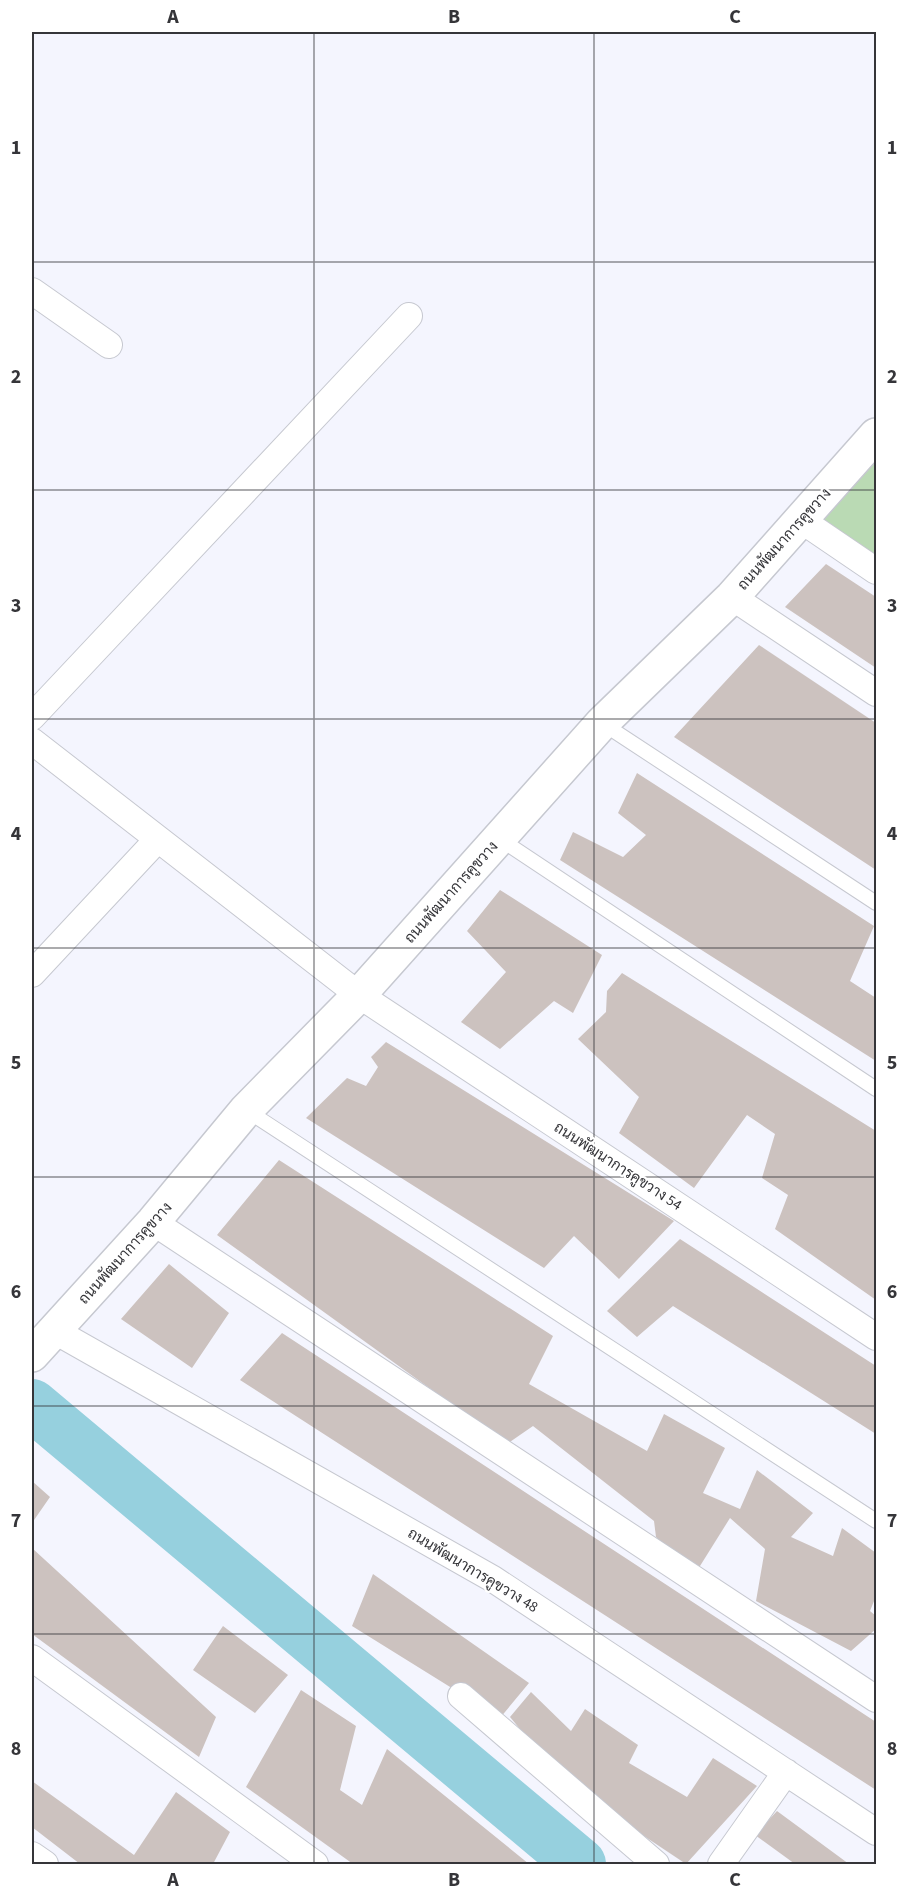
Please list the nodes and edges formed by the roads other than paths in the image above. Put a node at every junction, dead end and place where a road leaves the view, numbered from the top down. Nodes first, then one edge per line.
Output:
1 (32, 291) edge
2 (409, 316) dead end
3 (109, 345) dead end
4 (875, 440) edge
5 (801, 520) junction
6 (876, 571) edge
7 (732, 597) junction
8 (876, 693) edge
9 (32, 717) edge
10 (602, 723) junction
11 (32, 741) edge
12 (158, 839) junction
13 (500, 839) junction
14 (876, 903) edge
15 (32, 974) edge
16 (358, 995) junction
17 (876, 1089) edge
18 (246, 1110) junction
19 (153, 1222) junction
20 (55, 1331) junction
21 (876, 1336) edge
22 (32, 1355) edge
23 (876, 1521) edge
24 (32, 1658) edge
25 (461, 1696) dead end
26 (876, 1699) edge
27 (786, 1772) junction
28 (876, 1832) edge
29 (32, 1855) edge
30 (45, 1864) edge
31 (315, 1864) edge
32 (656, 1864) edge
33 (721, 1864) edge

1 - 3 street
2 - 9 street
4 - 5 main road, ถนนพัฒนาการคูขวาง
5 - 6 street
5 - 7 main road, ถนนพัฒนาการคูขวาง
7 - 8 street
7 - 10 main road, ถนนพัฒนาการคูขวาง
10 - 13 main road, ถนนพัฒนาการคูขวาง
10 - 14 lane
11 - 12 street, ถนนพัฒนาการคูขวาง 54
12 - 15 street
12 - 16 street, ถนนพัฒนาการคูขวาง 54
13 - 16 main road, ถนนพัฒนาการคูขวาง
13 - 17 lane
16 - 18 main road, ถนนพัฒนาการคูขวาง
16 - 21 street, ถนนพัฒนาการคูขวาง 54
18 - 19 main road, ถนนพัฒนาการคูขวาง
18 - 23 lane
19 - 20 main road, ถนนพัฒนาการคูขวาง
19 - 26 street
20 - 22 main road, ถนนพัฒนาการคูขวาง
20 - 27 street, ถนนพัฒนาการคูขวาง 48
24 - 31 street
25 - 32 street
27 - 28 street, ถนนพัฒนาการคูขวาง 48
27 - 33 street
29 - 30 street

